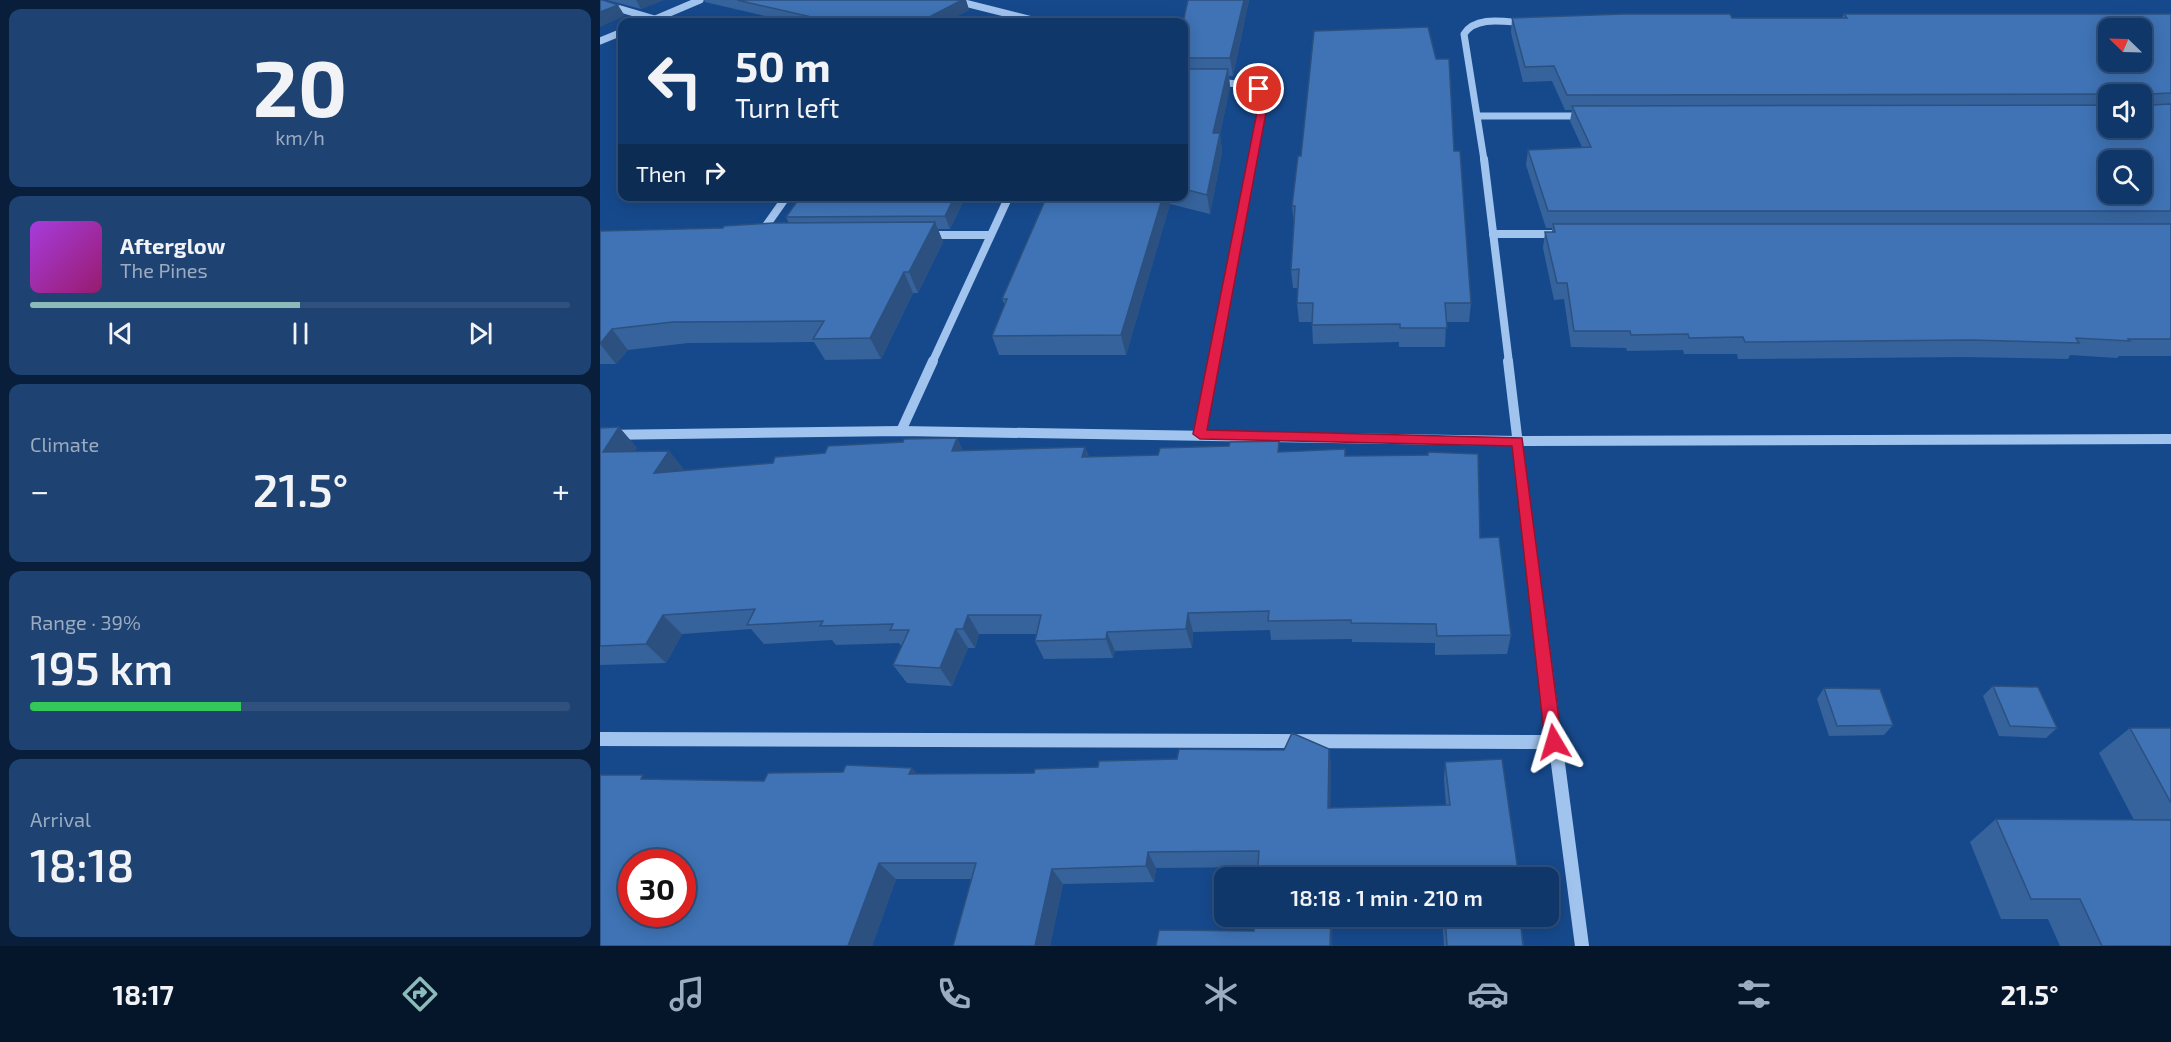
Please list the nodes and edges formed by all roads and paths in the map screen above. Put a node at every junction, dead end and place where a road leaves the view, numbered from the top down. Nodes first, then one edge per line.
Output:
1 (700, 0) edge
2 (953, 0) edge
3 (600, 3) edge
4 (648, 18) edge
5 (659, 18) edge
6 (1024, 18) edge
7 (1534, 23) edge
8 (618, 34) edge
9 (600, 41) edge
10 (1211, 81) edge
11 (1479, 116) junction
12 (1598, 116) edge
13 (784, 201) edge
14 (1007, 201) edge
15 (1493, 234) junction
16 (1564, 234) edge
17 (920, 235) edge
18 (990, 235) junction
19 (748, 236) edge
20 (759, 236) junction
21 (770, 236) edge
22 (901, 431) junction
23 (1200, 434) junction
24 (600, 435) edge
25 (2171, 439) edge
26 (1518, 441) junction
27 (600, 739) edge
28 (1554, 742) junction
29 (1582, 946) edge

1 - 5 street
2 - 6 street
3 - 4 street
7 - 11 street
8 - 9 street
10 - 23 street
11 - 12 street
11 - 15 street
13 - 20 street
14 - 18 street
15 - 16 street
15 - 26 street
17 - 18 street
18 - 22 street
19 - 20 street
20 - 21 street
22 - 23 street
22 - 24 street
23 - 26 street
25 - 26 street
26 - 28 street
27 - 28 street
28 - 29 street

